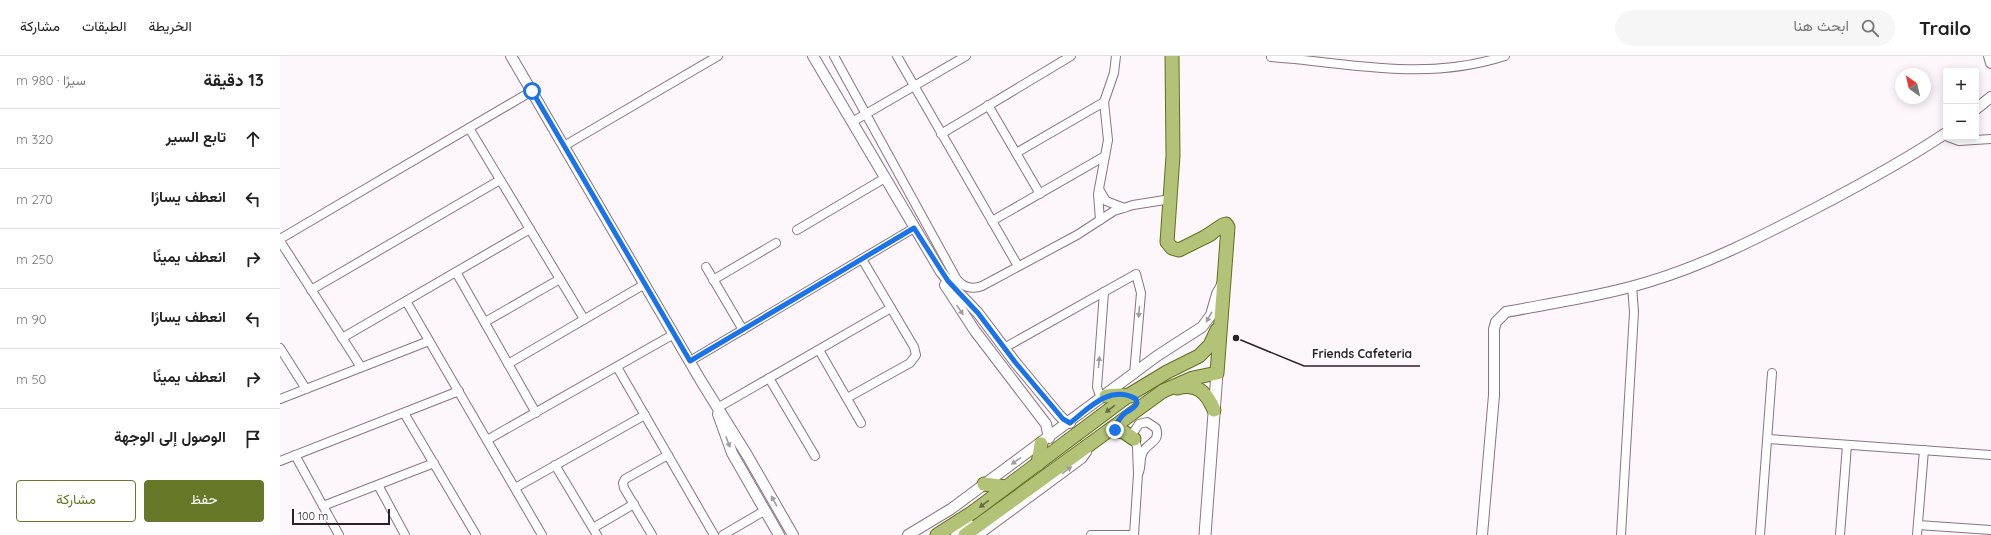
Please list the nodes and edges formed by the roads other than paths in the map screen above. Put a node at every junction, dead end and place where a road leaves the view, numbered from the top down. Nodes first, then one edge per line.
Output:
1 (511, 56) edge
2 (718, 56) edge
3 (813, 56) edge
4 (834, 56) edge
5 (897, 56) edge
6 (947, 56) edge
7 (966, 56) edge
8 (1072, 56) edge
9 (1116, 56) edge
10 (1172, 56) edge
11 (1505, 56) edge
12 (1989, 56) edge
13 (1271, 57) edge
14 (1991, 63) edge
15 (952, 64) junction
16 (914, 86) junction
17 (532, 91) junction
18 (1991, 97) edge
19 (1104, 102) junction
20 (988, 106) junction
21 (1979, 107) edge
22 (867, 114) junction
23 (852, 122) junction
24 (469, 128) junction
25 (941, 134) junction
26 (1943, 137) edge
27 (1991, 139) edge
28 (1957, 140) edge
29 (1975, 140) edge
30 (1979, 140) edge
31 (564, 146) junction
32 (1016, 153) junction
33 (1105, 156) junction
34 (884, 178) junction
35 (500, 180) junction
36 (1099, 189) junction
37 (1040, 194) junction
38 (1171, 200) junction
39 (1124, 208) junction
40 (1100, 220) junction
41 (992, 221) junction
42 (914, 228) junction
43 (530, 230) junction
44 (797, 230) dead end
45 (1205, 237) junction
46 (280, 240) edge
47 (1228, 242) junction
48 (776, 243) dead end
49 (928, 251) junction
50 (862, 259) junction
51 (1018, 266) junction
52 (706, 267) dead end
53 (456, 272) junction
54 (560, 279) junction
55 (714, 280) junction
56 (1224, 282) junction
57 (645, 284) junction
58 (1632, 286) junction
59 (311, 290) junction
60 (1104, 292) junction
61 (406, 301) junction
62 (891, 308) junction
63 (584, 319) junction
64 (1221, 321) junction
65 (485, 322) junction
66 (743, 330) junction
67 (674, 334) junction
68 (342, 338) junction
69 (429, 341) junction
70 (280, 348) edge
71 (1004, 348) junction
72 (819, 350) junction
73 (690, 361) junction
74 (508, 364) junction
75 (361, 367) junction
76 (617, 367) junction
77 (1218, 372) junction
78 (1772, 373) dead end
79 (1134, 374) junction
80 (769, 378) junction
81 (1154, 380) junction
82 (701, 381) junction
83 (1037, 388) junction
84 (306, 389) junction
85 (459, 391) junction
86 (1129, 395) junction
87 (1106, 396) junction
88 (1026, 397) junction
89 (847, 398) junction
90 (280, 399) edge
91 (719, 407) junction
92 (1137, 410) junction
93 (1214, 410) junction
94 (404, 413) junction
95 (536, 413) junction
96 (645, 415) junction
97 (862, 423) dead end
98 (1070, 423) junction
99 (1114, 427) junction
100 (1134, 439) junction
101 (1768, 439) junction
102 (487, 440) junction
103 (1045, 441) junction
104 (1088, 445) junction
105 (1847, 445) junction
106 (1924, 450) junction
107 (295, 455) junction
108 (668, 455) junction
109 (1991, 455) edge
110 (815, 456) dead end
111 (280, 461) edge
112 (434, 463) junction
113 (1038, 464) junction
114 (555, 465) junction
115 (1138, 474) junction
116 (984, 484) junction
117 (378, 485) junction
118 (1006, 487) junction
119 (515, 488) junction
120 (634, 504) junction
121 (323, 506) junction
122 (764, 511) junction
123 (986, 520) junction
124 (1918, 525) junction
125 (1991, 530) edge
126 (595, 532) edge
127 (339, 535) edge
128 (405, 535) edge
129 (476, 535) edge
130 (542, 535) edge
131 (652, 535) edge
132 (714, 535) edge
133 (723, 535) edge
134 (779, 535) edge
135 (793, 535) edge
136 (908, 535) edge
137 (937, 535) edge
138 (956, 535) edge
139 (965, 535) edge
140 (979, 535) edge
141 (1091, 535) edge
142 (1134, 535) edge
143 (1205, 535) edge
144 (1482, 535) edge
145 (1621, 535) edge
146 (1760, 535) edge
147 (1840, 535) edge
148 (1917, 535) edge

1 - 17 street
2 - 31 street
3 - 23 street
4 - 22 street
5 - 16 street
6 - 15 street
7 - 15 street
8 - 20 street
9 - 19 street
10 - 38 main road
11 - 13 street
12 - 14 street
15 - 16 street
16 - 22 street
16 - 25 street
17 - 24 street
17 - 31 street
18 - 21 street
19 - 32 street
19 - 33 street
20 - 25 street
20 - 32 street
22 - 23 street
22 - 51 street
23 - 34 street
24 - 35 street
24 - 46 street
25 - 41 street
26 - 58 street
27 - 30 street
28 - 29 street
31 - 57 street
32 - 37 street
33 - 36 street
33 - 37 street
34 - 42 street
34 - 44 street
35 - 43 street
35 - 59 street
36 - 39 street
36 - 40 street
37 - 41 street
38 - 39 street
38 - 45 main road
39 - 40 street
40 - 51 street
41 - 51 street
42 - 49 street
42 - 50 street
43 - 53 street
43 - 54 street
45 - 47 main road
45 - 47 main road
46 - 59 street
47 - 56 main road
48 - 55 street
49 - 71 street
49 -> 88 street
50 - 62 street
50 - 66 street
52 - 55 street
53 - 61 street
53 - 65 street
54 - 63 street
54 - 65 street
55 - 66 street
56 - 64 main road
56 -> 79 street
57 - 63 street
57 - 67 street
58 - 144 street
58 - 145 street
59 - 68 street
60 - 71 street
60 -> 79 street
87 -> 60 street
61 - 68 street
61 - 69 street
62 - 72 street
62 - 89 street
63 - 74 street
64 - 77 main road
64 - 81 main road
65 - 74 street
66 - 73 street
67 - 73 street
67 - 76 street
68 - 75 street
69 - 75 street
69 - 85 street
70 - 84 street
71 - 83 street
72 - 80 street
72 - 89 street
73 - 82 street
74 - 95 street
75 - 84 street
76 - 95 street
76 - 96 street
77 - 81 main road
77 - 92 main road
77 - 93 main road
78 - 101 street
79 - 87 street
80 - 91 street
80 - 110 street
81 - 86 main road
82 - 91 street
82 -> 122 street
83 - 88 street
83 - 98 street
84 - 90 street
85 - 94 street
85 - 102 street
86 - 87 main road
86 - 99 main road
86 -> 113 main road
87 - 98 street
88 - 103 street
89 - 97 street
135 -> 91 street
92 - 93 main road
92 - 99 main road
93 - 143 main road
94 - 107 street
94 - 112 street
95 - 102 street
96 - 108 street
96 - 114 street
98 - 103 street
99 - 100 main road
99 - 104 main road
100 - 115 street
100 - 115 street
101 - 105 street
101 - 146 street
102 - 119 street
103 - 113 main road
103 -> 116 street
104 - 123 main road
140 -> 104 street
105 - 106 street
105 - 147 street
106 - 109 street
106 - 124 street
107 - 111 street
107 - 121 street
108 - 120 street
108 - 132 street
112 - 117 street
112 - 129 street
113 - 118 main road
114 - 119 street
114 - 126 street
115 - 142 street
116 - 118 main road
116 - 136 street
117 - 121 street
117 - 128 street
118 -> 137 main road
119 - 130 street
120 - 126 street
120 - 131 street
121 - 127 street
122 - 133 street
122 - 134 street
123 - 138 street
123 - 139 main road
124 - 125 street
124 - 148 street
141 - 142 street

